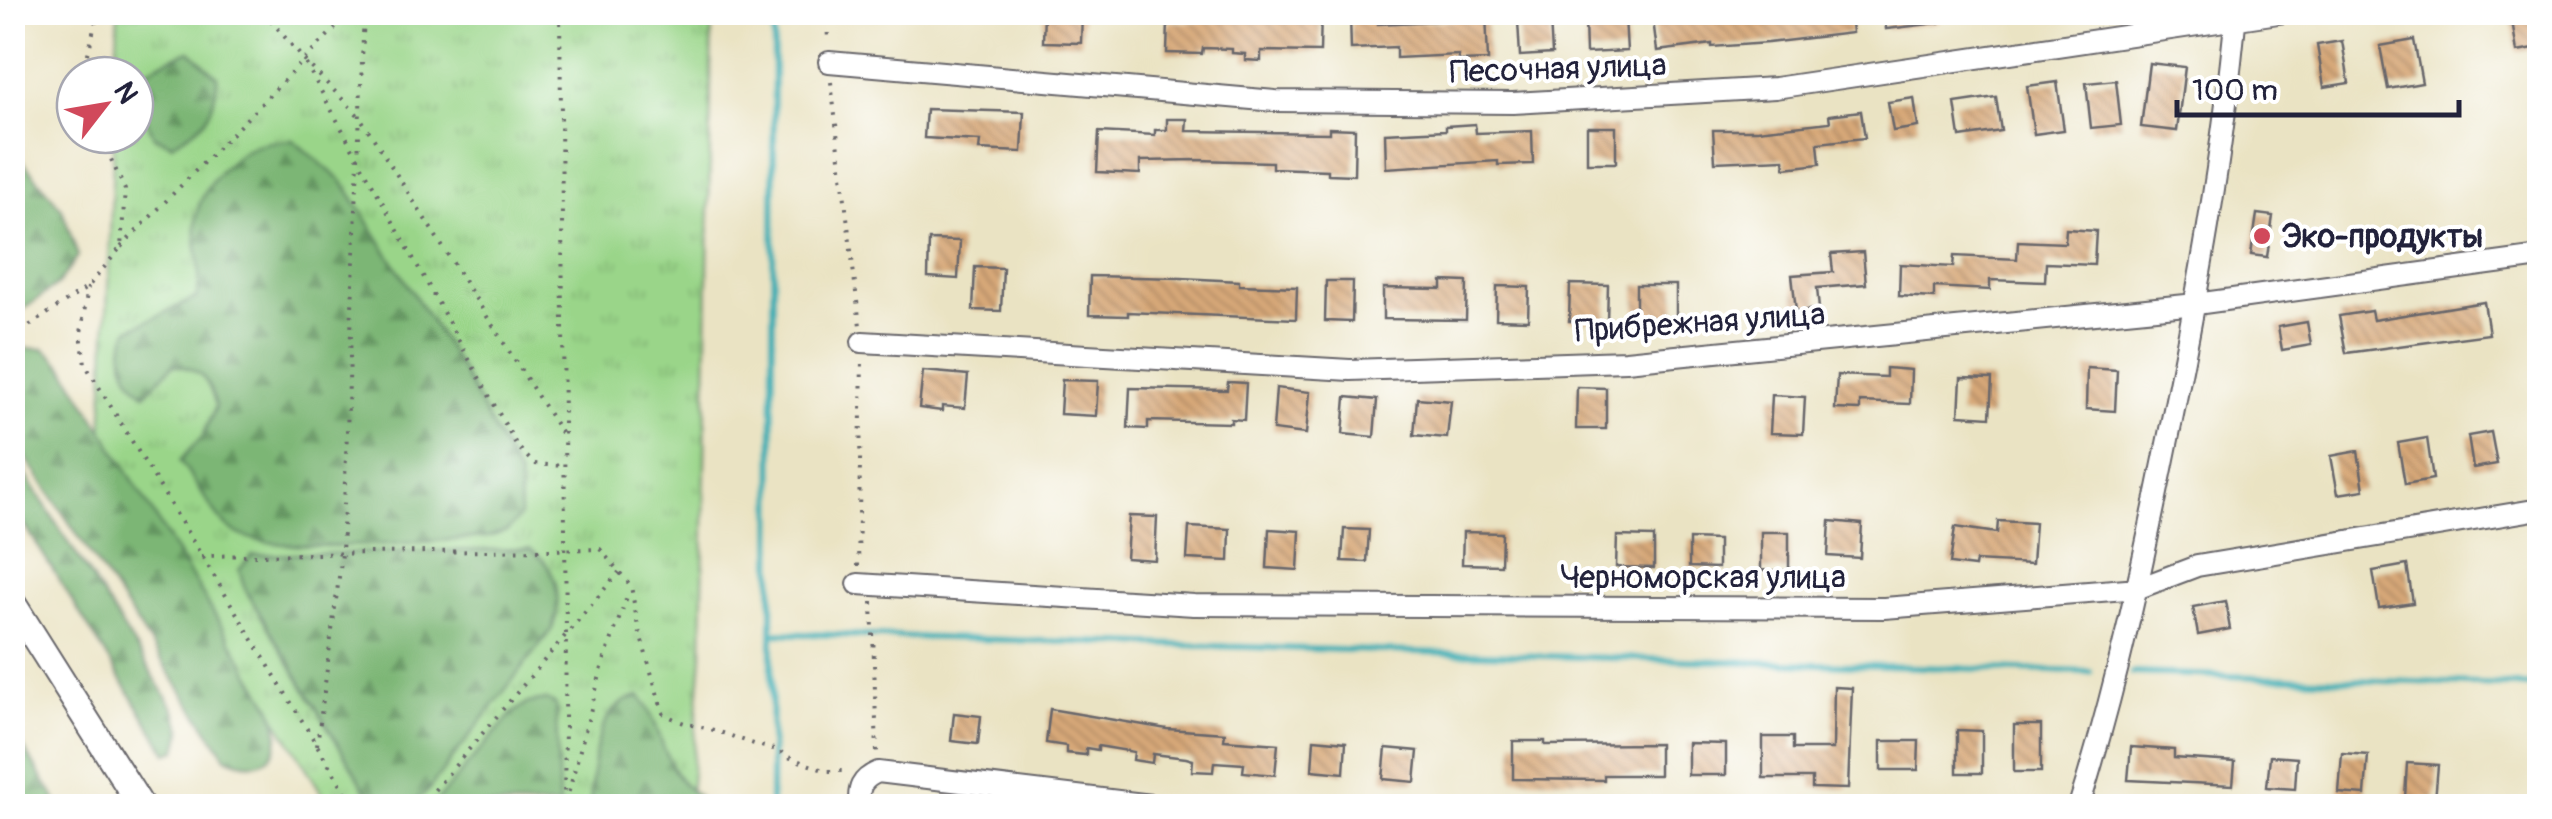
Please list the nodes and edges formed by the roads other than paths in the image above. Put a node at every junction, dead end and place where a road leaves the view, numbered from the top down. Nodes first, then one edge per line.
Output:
1 (2286, 12) edge
2 (2236, 16) edge
3 (829, 62) road end
4 (2540, 257) edge
5 (2196, 304) junction
6 (862, 342) road end
7 (2540, 509) edge
8 (865, 584) road end
9 (2139, 588) junction
10 (12, 602) edge
11 (141, 806) edge
12 (860, 806) edge
13 (1160, 806) edge
14 (2079, 806) edge

1 - 2 street, Песочная улица
2 - 3 street, Песочная улица
2 - 5 street
4 - 5 street, Прибрежная улица
5 - 6 street, Прибрежная улица
5 - 9 street
7 - 9 street, Черноморская улица
8 - 9 street, Черноморская улица
9 - 14 street
10 - 11 main road
12 - 13 street

